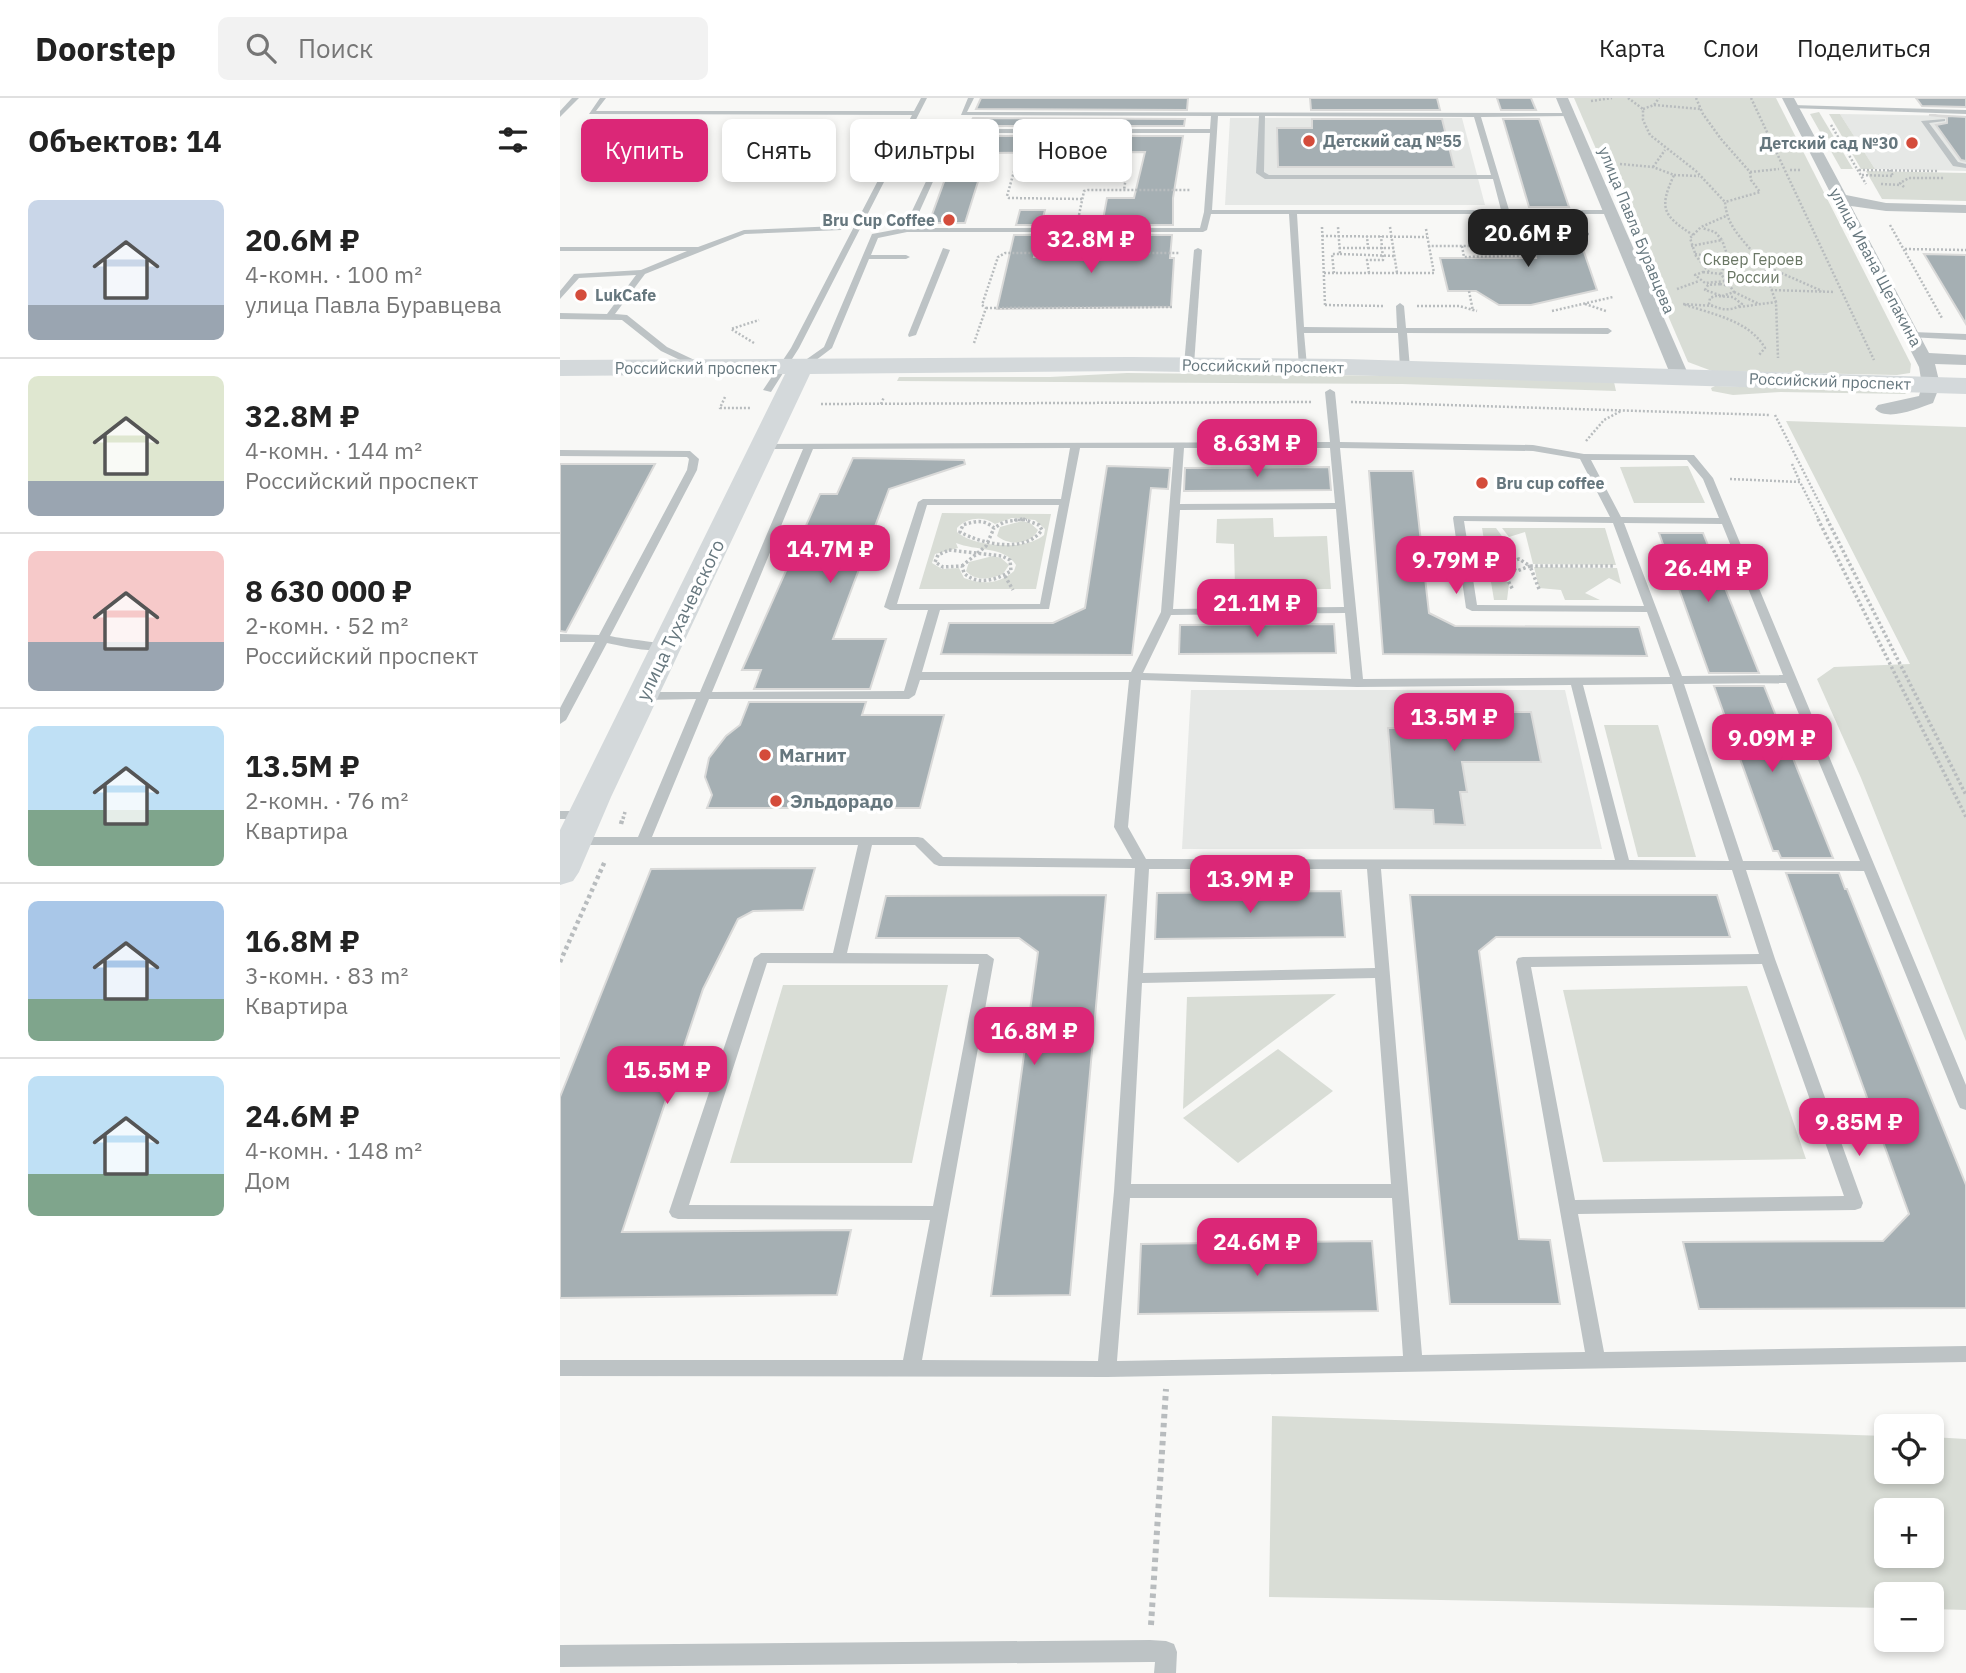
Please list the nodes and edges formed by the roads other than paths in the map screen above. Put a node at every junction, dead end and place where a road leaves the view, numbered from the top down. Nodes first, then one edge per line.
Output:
1 (576, 98) edge
2 (603, 98) edge
3 (924, 98) edge
4 (971, 98) edge
5 (1562, 98) edge
6 (1790, 103) edge
7 (1258, 111) junction
8 (1966, 112) edge
9 (916, 113) junction
10 (1215, 114) junction
11 (1569, 114) junction
12 (560, 115) edge
13 (1477, 115) junction
14 (1966, 121) edge
15 (999, 131) edge
16 (1215, 131) junction
17 (1966, 166) edge
18 (1495, 177) junction
19 (929, 182) edge
20 (1840, 198) junction
21 (1966, 209) edge
22 (1293, 211) junction
23 (1208, 212) junction
24 (1506, 212) junction
25 (1609, 212) junction
26 (1966, 222) edge
27 (838, 228) dead end
28 (907, 230) junction
29 (1512, 230) road end
30 (1858, 231) junction
31 (853, 236) junction
32 (875, 236) junction
33 (560, 249) edge
34 (703, 249) junction
35 (946, 250) dead end
36 (1198, 250) dead end
37 (866, 257) junction
38 (906, 257) dead end
39 (642, 272) junction
40 (560, 276) edge
41 (577, 276) junction
42 (560, 296) edge
43 (1400, 306) road end
44 (560, 316) edge
45 (609, 317) junction
46 (1300, 330) junction
47 (1401, 330) junction
48 (1608, 331) dead end
49 (912, 335) dead end
50 (1912, 335) junction
51 (1966, 337) edge
52 (1966, 360) edge
53 (1189, 365) junction
54 (560, 368) edge
55 (703, 368) junction
56 (1405, 368) junction
57 (1928, 370) junction
58 (1680, 376) junction
59 (1966, 384) edge
60 (560, 388) edge
61 (789, 388) junction
62 (1325, 389) junction
63 (1459, 395) dead end
64 (1637, 405) road end
65 (1872, 408) joint
66 (1952, 411) dead end
67 (1179, 444) junction
68 (1076, 445) junction
69 (1336, 445) junction
70 (763, 446) junction
71 (809, 446) junction
72 (560, 453) edge
73 (1584, 457) junction
74 (1065, 502) junction
75 (1341, 506) junction
76 (1175, 507) junction
77 (1617, 519) junction
78 (1725, 521) junction
79 (935, 607) junction
80 (1650, 609) junction
81 (1350, 610) junction
82 (1167, 612) junction
83 (560, 638) edge
84 (605, 639) junction
85 (667, 646) junction
86 (915, 676) junction
87 (1135, 676) junction
88 (1677, 680) junction
89 (1790, 680) junction
90 (1576, 681) junction
91 (1357, 683) junction
92 (643, 696) junction
93 (705, 696) junction
94 (560, 720) edge
95 (574, 824) edge
96 (644, 839) junction
97 (866, 842) junction
98 (1142, 864) junction
99 (1374, 865) junction
100 (1623, 865) junction
101 (1869, 866) junction
102 (1737, 867) junction
103 (560, 872) edge
104 (839, 958) junction
105 (1768, 959) junction
106 (1382, 973) junction
107 (1135, 978) junction
108 (1966, 1104) edge
109 (1122, 1191) junction
110 (1398, 1191) junction
111 (1568, 1207) junction
112 (940, 1213) junction
113 (1966, 1354) edge
114 (1596, 1360) junction
115 (1413, 1362) junction
116 (560, 1368) edge
117 (911, 1369) junction
118 (1107, 1369) junction
119 (561, 1660) edge
120 (1165, 1673) edge

1 - 12 lane
2 - 9 lane
3 - 9 lane
4 - 10 lane
5 - 11 street, улица Павла Буравцева
6 - 8 lane
6 - 20 street, улица Ивана Щепакина
7 - 10 lane
7 - 13 lane
7 - 18 lane
9 - 31 lane
10 - 16 lane
11 - 13 lane
11 - 25 street, улица Павла Буравцева
13 - 18 lane
14 - 17 lane
15 - 16 lane
16 - 23 lane
18 - 24 lane
19 - 28 lane
20 - 21 street
20 - 30 street, улица Ивана Щепакина
22 - 23 lane
22 - 24 lane
22 - 46 lane
23 - 28 lane
24 - 25 lane
24 - 29 lane
25 - 58 street, улица Павла Буравцева
26 - 30 street
27 - 34 lane
28 - 32 lane
30 - 50 street, улица Ивана Щепакина
31 - 32 lane
31 - 61 lane
32 - 37 lane
33 - 34 lane
34 - 39 lane
35 - 49 lane
36 - 53 lane
37 - 38 lane
37 - 61 lane
39 - 41 lane
39 - 45 lane
40 - 41 lane
41 - 42 lane
43 - 47 lane
44 - 45 lane
45 - 55 lane
46 - 47 lane
46 - 62 lane
47 - 48 lane
47 - 56 lane
50 - 51 lane
50 - 57 street, улица Ивана Щепакина
52 - 57 street
53 - 61 main road, Российский проспект
53 - 62 main road, Российский проспект
54 - 55 main road, Российский проспект
55 - 61 main road, Российский проспект
56 - 58 main road, Российский проспект
56 - 62 main road, Российский проспект
57 - 58 main road, Российский проспект
57 - 59 main road, Российский проспект
57 - 65 street
60 - 61 main road, Российский проспект
61 - 70 main road, улица Тухачевского
62 - 69 lane
63 - 64 main road
65 - 66 main road, Российский проспект
67 - 68 lane
67 - 69 lane
67 - 76 lane
68 - 71 lane
68 - 74 lane
69 - 73 lane
69 - 75 lane
70 - 71 lane
70 - 85 main road, улица Тухачевского
71 - 93 lane
72 - 84 lane
73 - 77 lane
73 - 78 lane
74 - 79 lane
74 - 79 lane
75 - 76 lane
75 - 81 lane
76 - 82 lane
77 - 78 lane
77 - 80 lane
77 - 80 lane
78 - 89 lane
79 - 86 lane
80 - 88 lane
81 - 82 lane
81 - 91 lane
82 - 87 lane
83 - 84 lane
84 - 85 lane
84 - 94 lane
85 - 92 main road, улица Тухачевского
86 - 87 lane
86 - 93 lane
87 - 91 lane
87 - 98 lane
88 - 89 lane
88 - 90 lane
88 - 102 lane
89 - 101 lane
90 - 91 lane
90 - 100 lane
92 - 93 lane
92 - 95 main road, улица Тухачевского
93 - 96 lane
95 - 96 lane
95 - 103 main road, улица Тухачевского
96 - 97 lane
97 - 98 lane
97 - 104 lane
98 - 99 lane
98 - 107 lane
99 - 100 lane
99 - 106 lane
100 - 102 lane
101 - 102 lane
101 - 108 lane
102 - 105 lane
104 - 112 lane
104 - 112 lane
105 - 111 lane
105 - 111 lane
106 - 107 lane
106 - 110 lane
107 - 109 lane
109 - 110 lane
109 - 118 lane
110 - 115 lane
111 - 114 lane
112 - 117 lane
113 - 114 lane
114 - 115 lane
115 - 118 lane
116 - 117 lane
117 - 118 lane
119 - 120 lane

